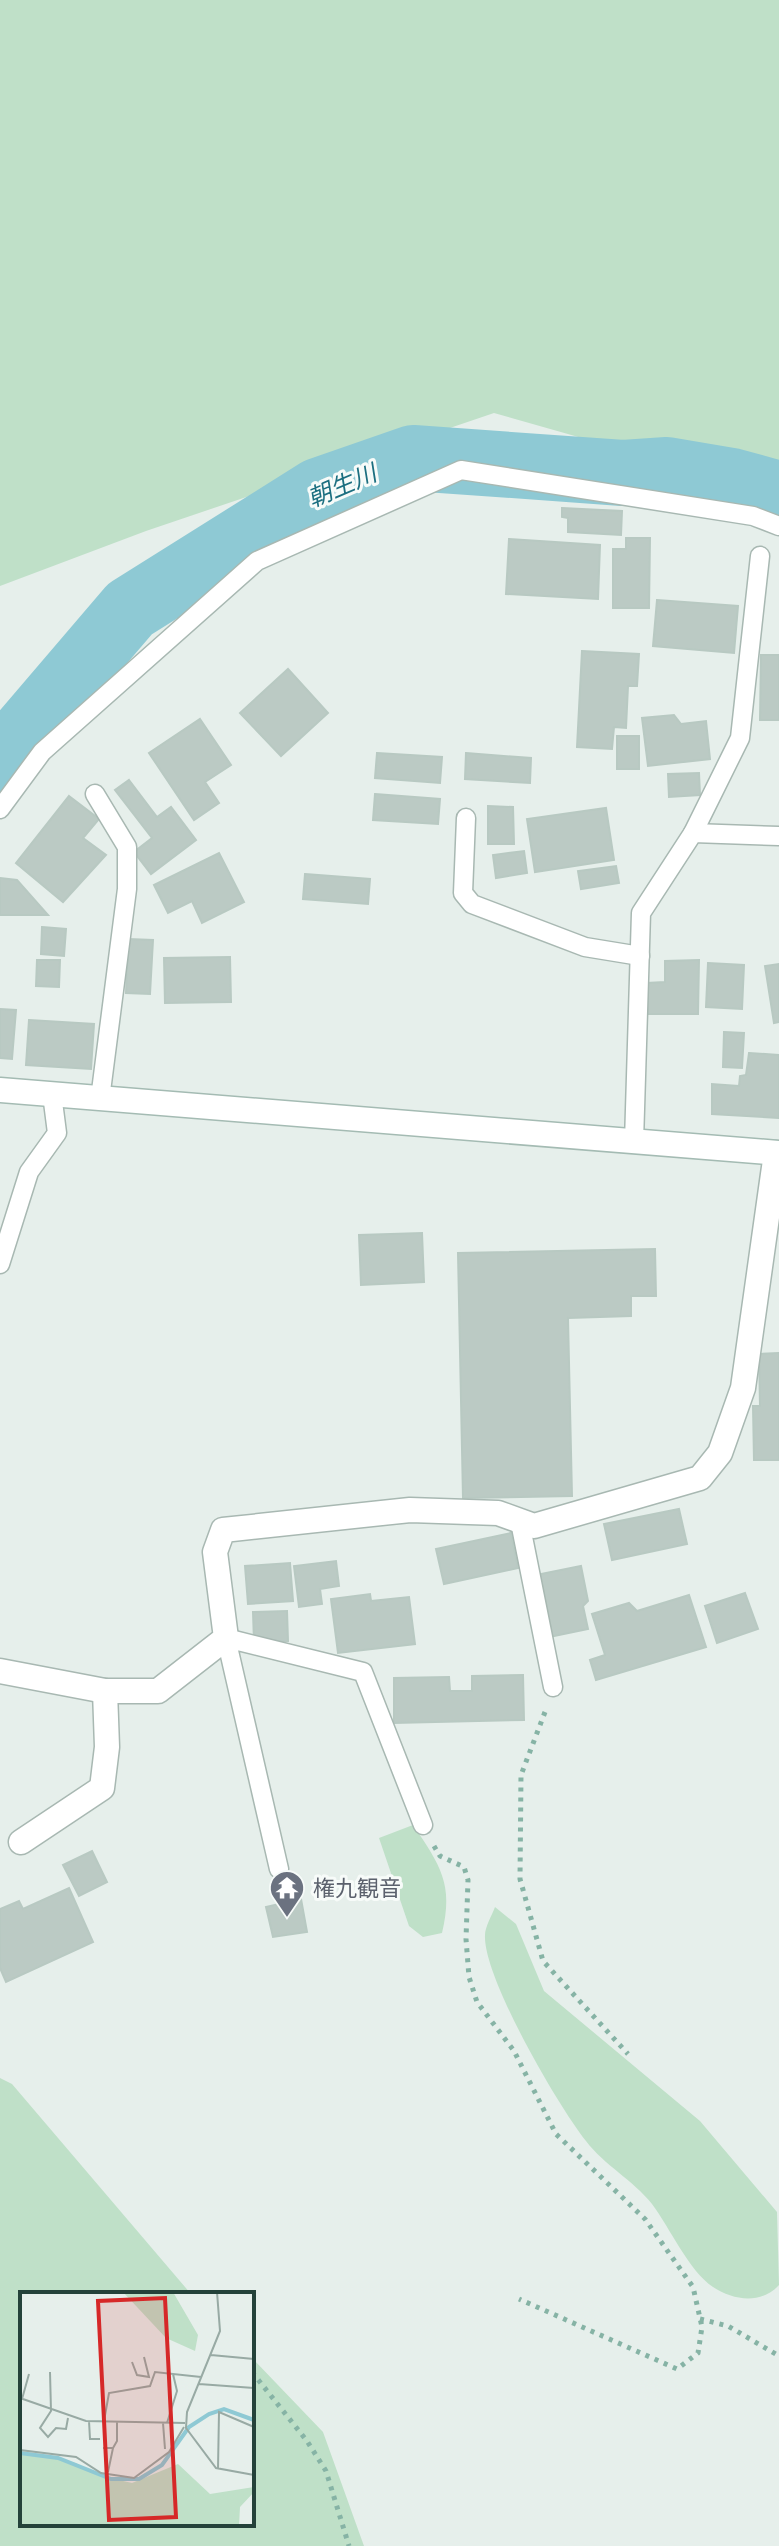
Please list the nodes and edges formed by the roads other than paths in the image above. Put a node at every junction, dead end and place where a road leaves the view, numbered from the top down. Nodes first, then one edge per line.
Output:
1 (779, 526) edge
2 (760, 556) dead end
3 (95, 794) dead end
4 (0, 809) edge
5 (466, 818) dead end
6 (693, 833) junction
7 (779, 836) edge
8 (640, 956) junction
9 (0, 1090) edge
10 (52, 1094) junction
11 (100, 1099) junction
12 (634, 1142) junction
13 (777, 1153) edge
14 (0, 1264) edge
15 (520, 1522) junction
16 (226, 1638) junction
17 (0, 1671) edge
18 (553, 1687) road end
19 (105, 1691) junction
20 (423, 1825) road end
21 (21, 1842) dead end
22 (279, 1869) dead end

1 - 4 lane
2 - 6 lane
3 - 11 lane
5 - 8 lane
6 - 7 lane
6 - 8 lane
8 - 12 lane
9 - 10 street
10 - 11 street
10 - 14 lane
11 - 12 street
12 - 13 street
13 - 15 street
15 - 16 street
15 - 18 lane
16 - 19 street
16 - 20 lane
16 - 22 lane
17 - 19 street
19 - 21 street

